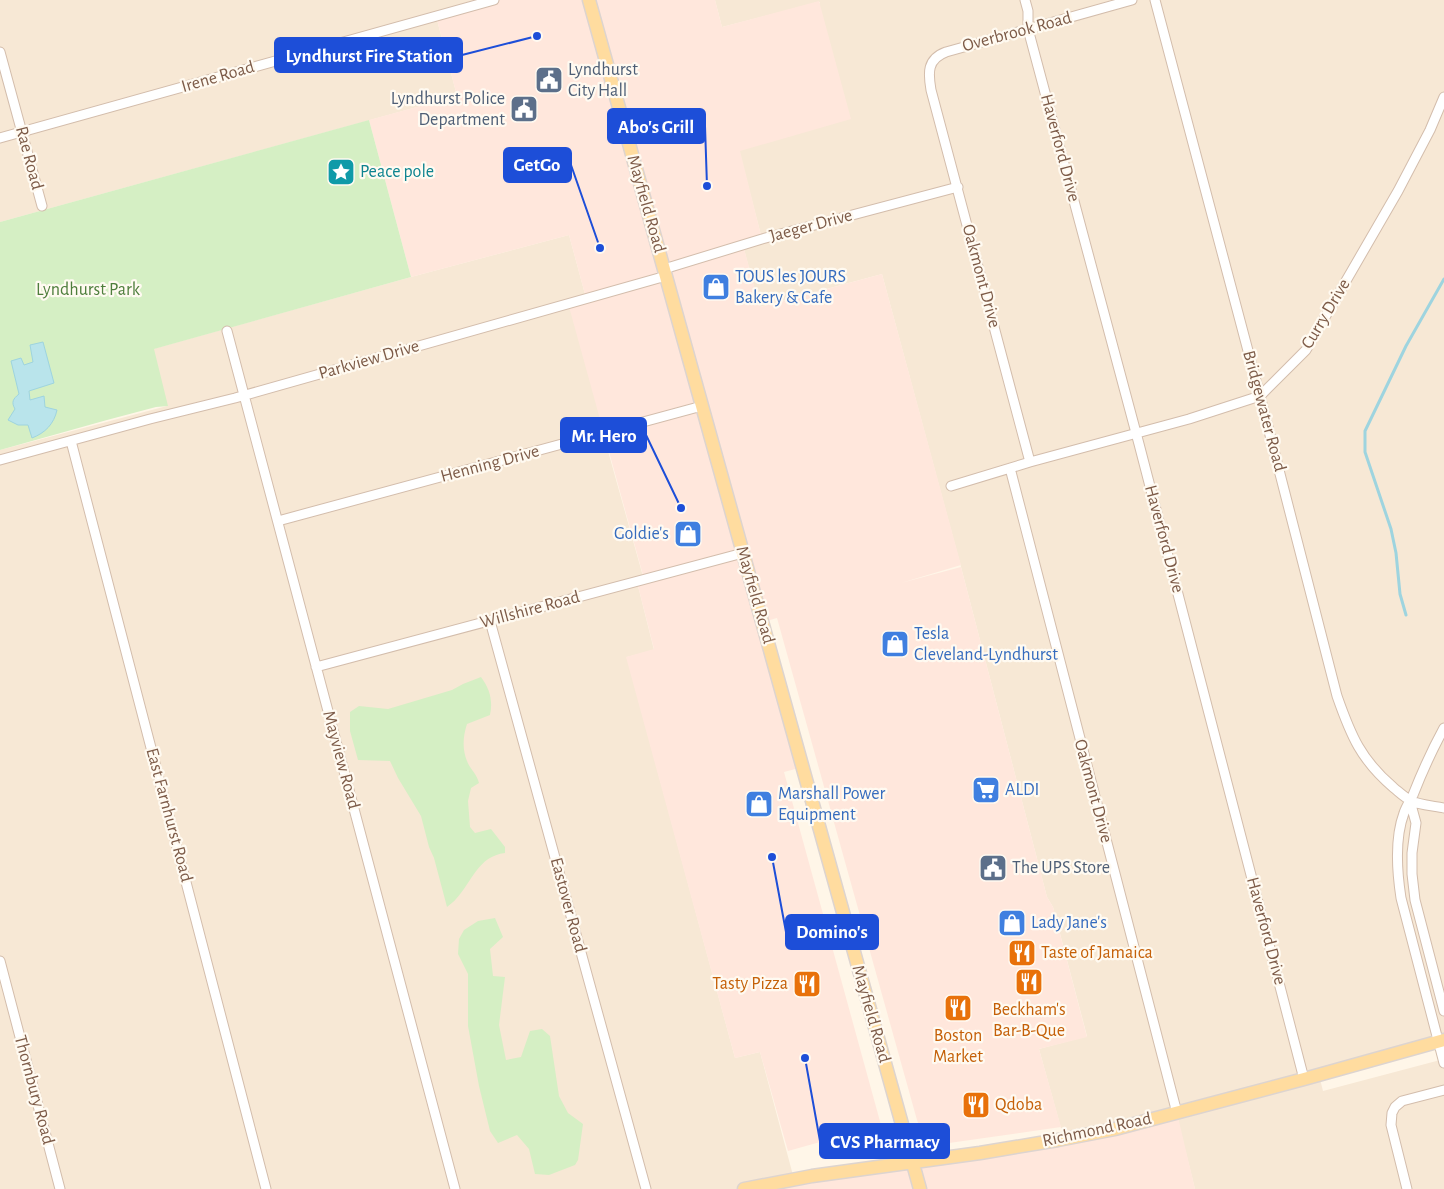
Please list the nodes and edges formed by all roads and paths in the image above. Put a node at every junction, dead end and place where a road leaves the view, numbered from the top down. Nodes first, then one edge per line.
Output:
1 (494, 0) edge
2 (590, 0) edge
3 (1025, 0) edge
4 (1132, 0) edge
5 (1155, 0) edge
6 (1028, 29) junction
7 (0, 52) edge
8 (931, 90) joint
9 (1444, 97) edge
10 (22, 132) junction
11 (0, 138) edge
12 (958, 187) junction
13 (42, 206) dead end
14 (665, 272) junction
15 (227, 331) dead end
16 (244, 395) junction
17 (1260, 396) junction
18 (702, 406) junction
19 (1136, 434) junction
20 (71, 441) junction
21 (0, 460) edge
22 (1030, 462) junction
23 (1010, 468) junction
24 (951, 486) dead end
25 (278, 521) junction
26 (743, 553) junction
27 (490, 621) junction
28 (316, 667) junction
29 (1444, 728) edge
30 (1410, 801) junction
31 (1444, 808) edge
32 (0, 961) edge
33 (1444, 1011) edge
34 (1441, 1041) edge
35 (1444, 1063) edge
36 (1304, 1079) junction
37 (1444, 1090) edge
38 (1177, 1113) junction
39 (912, 1162) junction
40 (767, 1186) edge
41 (60, 1189) edge
42 (266, 1189) edge
43 (455, 1189) edge
44 (646, 1189) edge
45 (744, 1189) edge
46 (920, 1189) edge
47 (1407, 1189) edge

1 - 10 street, Irene Road
2 - 14 main road, Mayfield Road
3 - 6 street, Haverford Drive
4 - 6 street, Overbrook Road
5 - 17 street, Bridgewater Road
6 - 8 street, Overbrook Road
6 - 19 street, Haverford Drive
7 - 10 street, Rae Road
8 - 12 street, Oakmont Drive
9 - 17 street, Curry Drive
10 - 11 street, Irene Road
10 - 13 street, Rae Road
12 - 14 street, Jaeger Drive
12 - 22 street, Oakmont Drive
14 - 16 street, Parkview Drive
14 - 18 main road, Mayfield Road
15 - 16 street, Mayview Road
16 - 20 street, Parkview Drive
16 - 25 street, Mayview Road
17 - 19 street, Curry Drive
17 - 30 street, Bridgewater Road
18 - 25 street, Henning Drive
18 - 26 main road, Mayfield Road
19 - 22 street, Curry Drive
19 - 36 street, Haverford Drive
20 - 21 street
20 - 42 street, East Farnhurst Road
22 - 23 street, Curry Drive
23 - 24 street, Curry Drive
23 - 38 street, Oakmont Drive
25 - 28 street, Mayview Road
26 - 27 street, Willshire Road
26 - 39 main road, Mayfield Road
27 - 28 street, Willshire Road
27 - 44 street, Eastover Road
28 - 43 street, Mayview Road
29 - 30 street
30 - 31 street
30 - 33 street
30 - 34 street
32 - 41 street, Thornbury Road
34 - 35 street
34 - 36 main road, Richmond Road
36 - 38 main road, Richmond Road
37 - 47 street
38 - 39 main road, Richmond Road
39 - 40 main road, Richmond Road
39 - 46 main road, Mayfield Road
40 - 45 main road, Richmond Road

